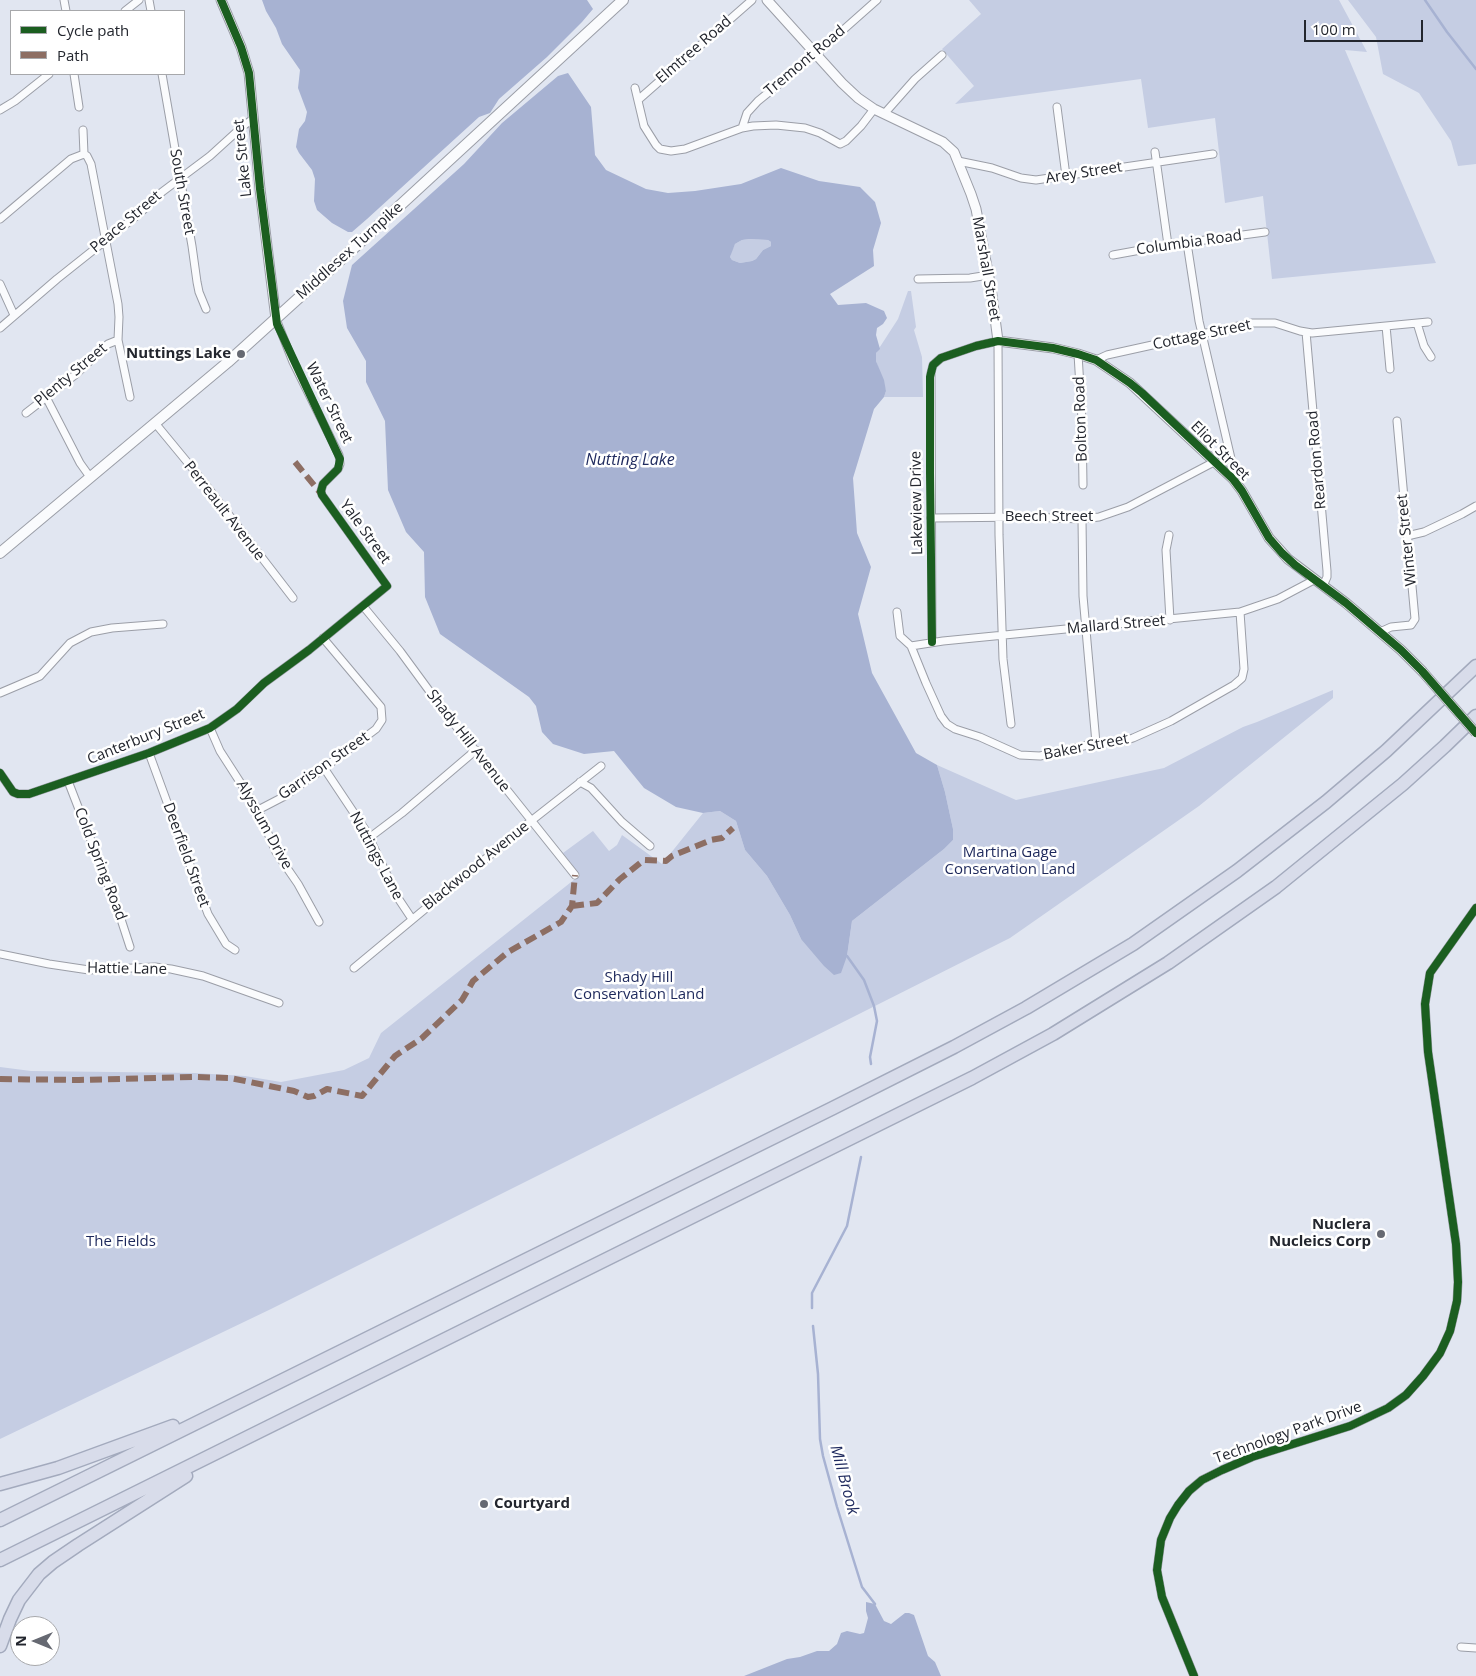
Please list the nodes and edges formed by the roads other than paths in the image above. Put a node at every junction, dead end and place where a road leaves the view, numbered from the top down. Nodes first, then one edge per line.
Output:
1 (139, 0) edge
2 (221, 0) edge
3 (623, 0) edge
4 (752, 0) edge
5 (767, 0) edge
6 (876, 0) edge
7 (126, 10) edge
8 (816, 54) junction
9 (942, 54) dead end
10 (48, 75) edge
11 (74, 75) edge
12 (162, 75) edge
13 (635, 88) dead end
14 (638, 100) junction
15 (79, 107) dead end
16 (1057, 107) dead end
17 (874, 109) junction
18 (0, 110) edge
19 (884, 114) junction
20 (253, 119) junction
21 (742, 128) junction
22 (83, 130) dead end
23 (1155, 152) dead end
24 (84, 154) junction
25 (1213, 154) dead end
26 (958, 161) junction
27 (1156, 162) junction
28 (1066, 176) junction
29 (180, 179) junction
30 (0, 219) edge
31 (1265, 232) dead end
32 (106, 240) junction
33 (1187, 243) junction
34 (1168, 245) junction
35 (1114, 255) dead end
36 (989, 275) junction
37 (918, 279) dead end
38 (0, 284) edge
39 (206, 309) dead end
40 (14, 315) junction
41 (276, 319) junction
42 (1428, 322) dead end
43 (1417, 323) junction
44 (1386, 326) junction
45 (0, 328) edge
46 (1306, 332) junction
47 (1201, 334) junction
48 (118, 340) junction
49 (998, 340) junction
50 (1078, 354) junction
51 (1431, 357) dead end
52 (1096, 360) junction
53 (933, 365) joint
54 (1390, 369) dead end
55 (46, 397) junction
56 (130, 397) dead end
57 (26, 413) dead end
58 (1398, 421) dead end
59 (155, 424) junction
60 (1214, 462) junction
61 (90, 477) junction
62 (1233, 480) junction
63 (1083, 485) dead end
64 (322, 495) joint
65 (1476, 506) edge
66 (999, 517) junction
67 (931, 518) junction
68 (1082, 519) junction
69 (1169, 535) dead end
70 (1407, 536) junction
71 (0, 553) edge
72 (1314, 580) junction
73 (387, 586) joint
74 (1323, 586) junction
75 (293, 598) dead end
76 (363, 606) junction
77 (897, 612) dead end
78 (1240, 612) junction
79 (1170, 620) junction
80 (163, 624) dead end
81 (1085, 628) junction
82 (1380, 632) junction
83 (1002, 636) junction
84 (323, 638) junction
85 (932, 642) junction
86 (911, 646) junction
87 (1476, 666) edge
88 (0, 693) edge
89 (1476, 716) edge
90 (1011, 724) dead end
91 (210, 728) junction
92 (1476, 733) edge
93 (1096, 743) junction
94 (476, 750) junction
95 (149, 753) junction
96 (601, 766) dead end
97 (324, 768) junction
98 (0, 773) edge
99 (68, 782) junction
100 (580, 782) junction
101 (258, 810) junction
102 (531, 821) junction
103 (369, 838) junction
104 (650, 846) dead end
105 (575, 875) dead end
106 (1476, 908) edge
107 (412, 919) junction
108 (319, 922) dead end
109 (130, 947) dead end
110 (235, 950) dead end
111 (0, 954) edge
112 (354, 968) dead end
113 (279, 1004) dead end
114 (232, 1405) junction
115 (238, 1442) junction
116 (0, 1484) edge
117 (0, 1520) edge
118 (0, 1560) edge
119 (0, 1646) edge
120 (1461, 1647) dead end
121 (1476, 1648) edge
122 (1194, 1676) edge

1 - 7 street
2 - 20 street, Lake Street
3 - 41 main road, Middlesex Turnpike
4 - 14 street, Elmtree Road
5 - 8 street, Marshall Street
6 - 8 street, Tremont Road
8 - 17 street, Marshall Street
8 - 21 street, Tremont Road
9 - 19 street
10 - 18 street
11 - 15 street
12 - 29 street, South Street
13 - 14 street
14 - 21 street
16 - 28 street
17 - 19 street, Marshall Street
17 - 21 street
19 - 26 street, Marshall Street
20 - 29 street, Peace Street
20 - 41 street, Lake Street
22 - 24 street
23 - 27 street
24 - 30 street
24 - 32 street
25 - 27 street, Arey Street
26 - 28 street, Arey Street
26 - 36 street, Marshall Street
27 - 28 street, Arey Street
27 - 34 street
29 - 32 street, Peace Street
29 - 39 street, South Street
31 - 33 street, Columbia Road
32 - 40 street, Peace Street
32 - 48 street
33 - 34 street, Columbia Road
33 - 47 street
34 - 35 street, Columbia Road
36 - 37 street
36 - 49 street, Marshall Street
38 - 40 street
40 - 45 street, Peace Street
41 - 59 main road, Middlesex Turnpike
41 - 64 street, Water Street
42 - 43 street, Cottage Street
43 - 44 street, Cottage Street
43 - 51 street
44 - 46 street, Cottage Street
44 - 54 street
46 - 47 street, Cottage Street
46 - 74 street, Reardon Road
47 - 52 street, Cottage Street
47 - 62 street
48 - 55 street, Plenty Street
48 - 56 street
49 - 50 street, Eliot Street
49 - 53 street, Eliot Street
49 - 66 street, Marshall Street
50 - 52 street, Eliot Street
50 - 63 street, Bolton Road
52 - 60 street, Eliot Street
53 - 67 street, Lakeview Drive
55 - 57 street, Plenty Street
55 - 61 street
58 - 70 street, Winter Street
59 - 61 main road, Middlesex Turnpike
59 - 75 street, Perreault Avenue
60 - 62 street, Eliot Street
60 - 68 street, Beech Street
61 - 71 main road, Middlesex Turnpike
62 - 72 street, Eliot Street
64 - 73 street, Yale Street
65 - 70 street
66 - 67 street, Beech Street
66 - 68 street, Beech Street
66 - 83 street, Marshall Street
67 - 85 street, Lakeview Drive
68 - 81 street
69 - 79 street
70 - 82 street, Winter Street
72 - 74 street, Eliot Street
72 - 78 street, Mallard Street
73 - 76 street, Canterbury Street
74 - 82 street, Eliot Street
76 - 84 street, Canterbury Street
76 - 94 street, Shady Hill Avenue
77 - 86 street, Baker Street
78 - 79 street, Mallard Street
78 - 93 street, Baker Street
79 - 81 street, Mallard Street
80 - 88 street
81 - 83 street, Mallard Street
81 - 93 street
82 - 92 street, Eliot Street, bridge
83 - 85 street, Mallard Street
83 - 90 street, Marshall Street
84 - 91 street, Canterbury Street
84 - 97 street, Garrison Street
85 - 86 street, Mallard Street
86 - 93 street, Baker Street
87 - 114 highway
89 - 115 highway
91 - 95 street, Canterbury Street
91 - 101 street, Alyssum Drive
94 - 102 street, Shady Hill Avenue
94 - 103 street
95 - 99 street, Canterbury Street
95 - 110 street, Deerfield Street
96 - 100 street, Blackwood Avenue
97 - 101 street, Garrison Street
97 - 103 street, Nuttings Lane
98 - 99 street, Canterbury Street
99 - 109 street, Cold Spring Road
100 - 102 street, Blackwood Avenue
100 - 104 street
101 - 108 street, Alyssum Drive
102 - 105 street, Shady Hill Avenue
102 - 107 street, Blackwood Avenue
103 - 107 street, Nuttings Lane
106 - 122 street, Technology Park Drive
107 - 112 street, Blackwood Avenue
111 - 113 street, Hattie Lane
114 - 116 highway
114 - 117 highway
115 - 118 highway
115 - 119 highway
120 - 121 street

